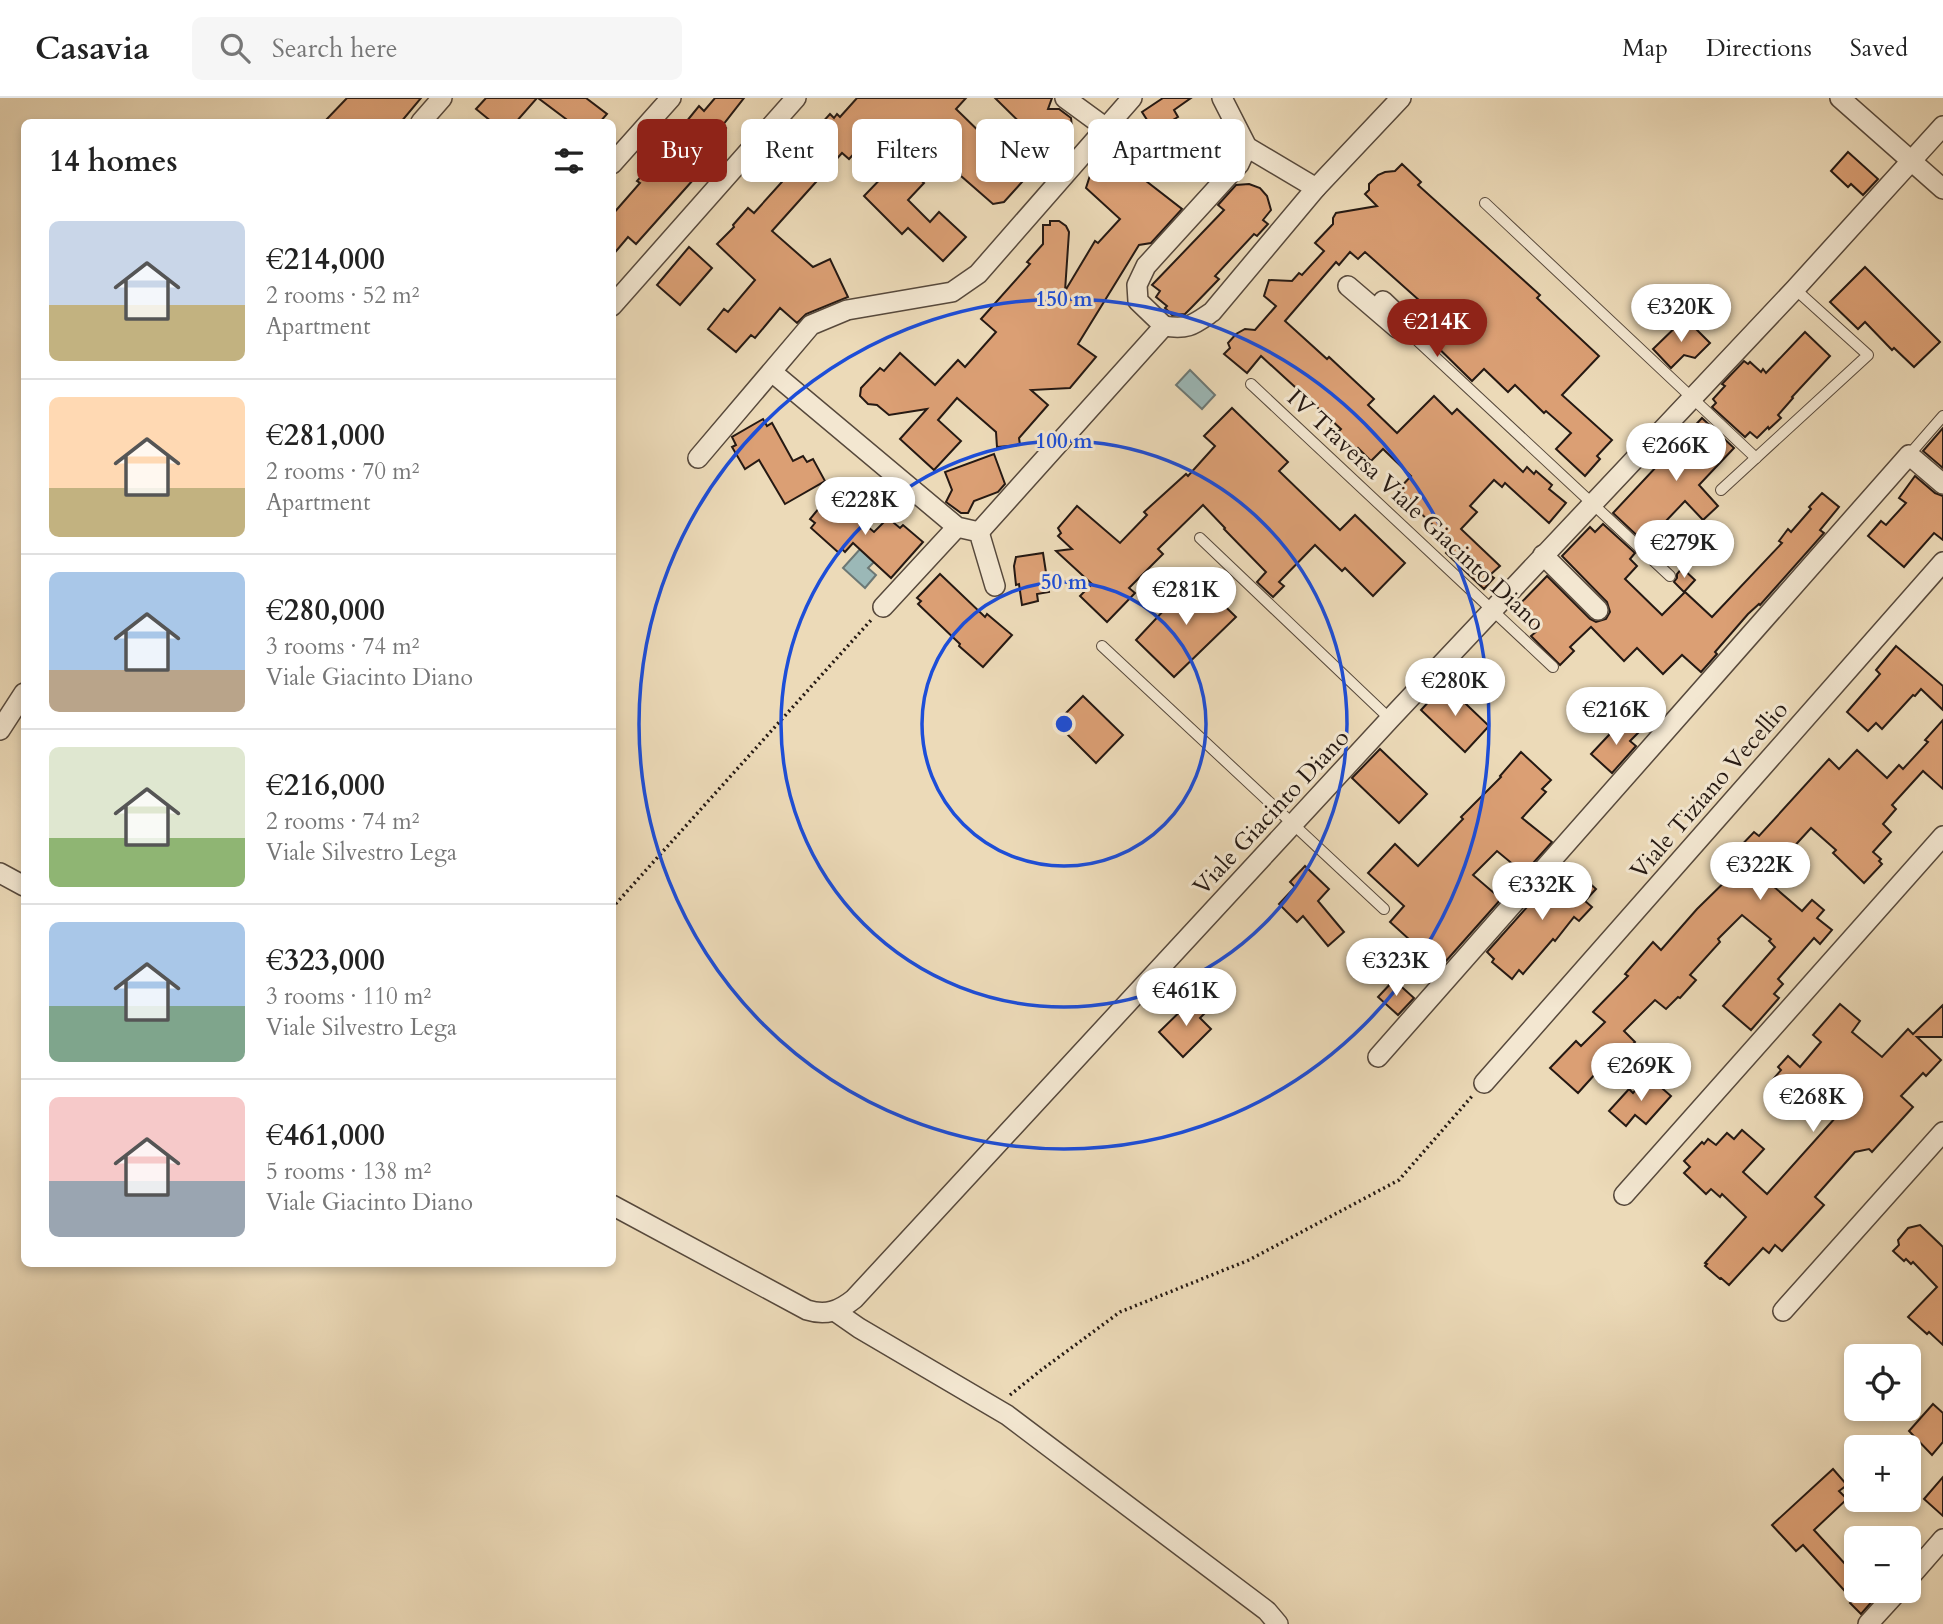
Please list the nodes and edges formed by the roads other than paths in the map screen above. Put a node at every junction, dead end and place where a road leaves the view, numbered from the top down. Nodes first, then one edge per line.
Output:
1 (442, 98) edge
2 (671, 98) edge
3 (796, 98) edge
4 (1065, 98) edge
5 (1132, 98) edge
6 (1222, 98) edge
7 (1401, 98) edge
8 (1840, 98) edge
9 (424, 119) edge
10 (1094, 119) edge
11 (1114, 119) edge
12 (1943, 127) edge
13 (1247, 147) junction
14 (1088, 149) edge
15 (616, 160) edge
16 (1912, 160) junction
17 (1316, 188) junction
18 (1943, 188) edge
19 (1485, 203) dead end
20 (1348, 286) dead end
21 (1795, 289) junction
22 (616, 301) edge
23 (1383, 301) dead end
24 (1164, 326) junction
25 (1405, 329) junction
26 (772, 372) junction
27 (1251, 384) dead end
28 (1693, 398) junction
29 (1943, 416) edge
30 (1909, 455) junction
31 (698, 458) dead end
32 (1756, 458) junction
33 (1943, 484) edge
34 (1721, 490) dead end
35 (1593, 502) junction
36 (957, 527) junction
37 (979, 532) junction
38 (1200, 538) dead end
39 (1543, 555) junction
40 (1943, 562) edge
41 (1670, 576) dead end
42 (995, 586) dead end
43 (883, 607) road end
44 (1598, 610) dead end
45 (1492, 611) junction
46 (1102, 646) dead end
47 (1553, 667) dead end
48 (21, 698) edge
49 (1390, 719) junction
50 (0, 730) edge
51 (1293, 824) junction
52 (1943, 836) edge
53 (0, 873) edge
54 (21, 884) edge
55 (1384, 909) dead end
56 (1378, 1057) dead end
57 (1483, 1083) road end
58 (1943, 1132) edge
59 (1624, 1195) dead end
60 (616, 1207) edge
61 (835, 1311) junction
62 (1783, 1311) dead end
63 (1943, 1539) edge
64 (1921, 1564) edge
65 (1887, 1603) edge
66 (1278, 1624) edge
67 (1868, 1624) edge

1 - 9 street
2 - 15 street
3 - 22 street
4 - 10 street
5 - 11 street
6 - 13 street
7 - 17 street
8 - 16 street
12 - 16 street, Viale Giacinto Diano
13 - 17 street
13 - 24 street
14 - 26 street
16 - 18 street
16 - 21 street, Viale Giacinto Diano
17 - 24 street
19 - 28 lane
20 - 25 street
21 - 28 street, Viale Giacinto Diano
21 - 32 lane
23 - 25 street
24 - 37 street
25 - 35 lane
26 - 31 street
26 - 36 street
27 - 45 lane, IV Traversa Viale Giacinto Diano
28 - 32 lane
28 - 35 street, Viale Giacinto Diano
29 - 30 lane
30 - 33 street
30 - 56 street
32 - 34 lane
35 - 39 street, Viale Giacinto Diano
35 - 41 lane
36 - 37 street
36 - 43 street
37 - 42 street
38 - 49 lane
39 - 44 street
39 - 45 street, Viale Giacinto Diano
40 - 57 street, Viale Tiziano Vecellio
45 - 47 lane, IV Traversa Viale Giacinto Diano
45 - 49 street, Viale Giacinto Diano
46 - 51 lane
48 - 50 street
49 - 51 street, Viale Giacinto Diano
51 - 55 lane
51 - 61 street, Viale Giacinto Diano
52 - 59 street
53 - 54 street
58 - 62 street
60 - 61 street
61 - 66 street
63 - 64 street
65 - 67 street

